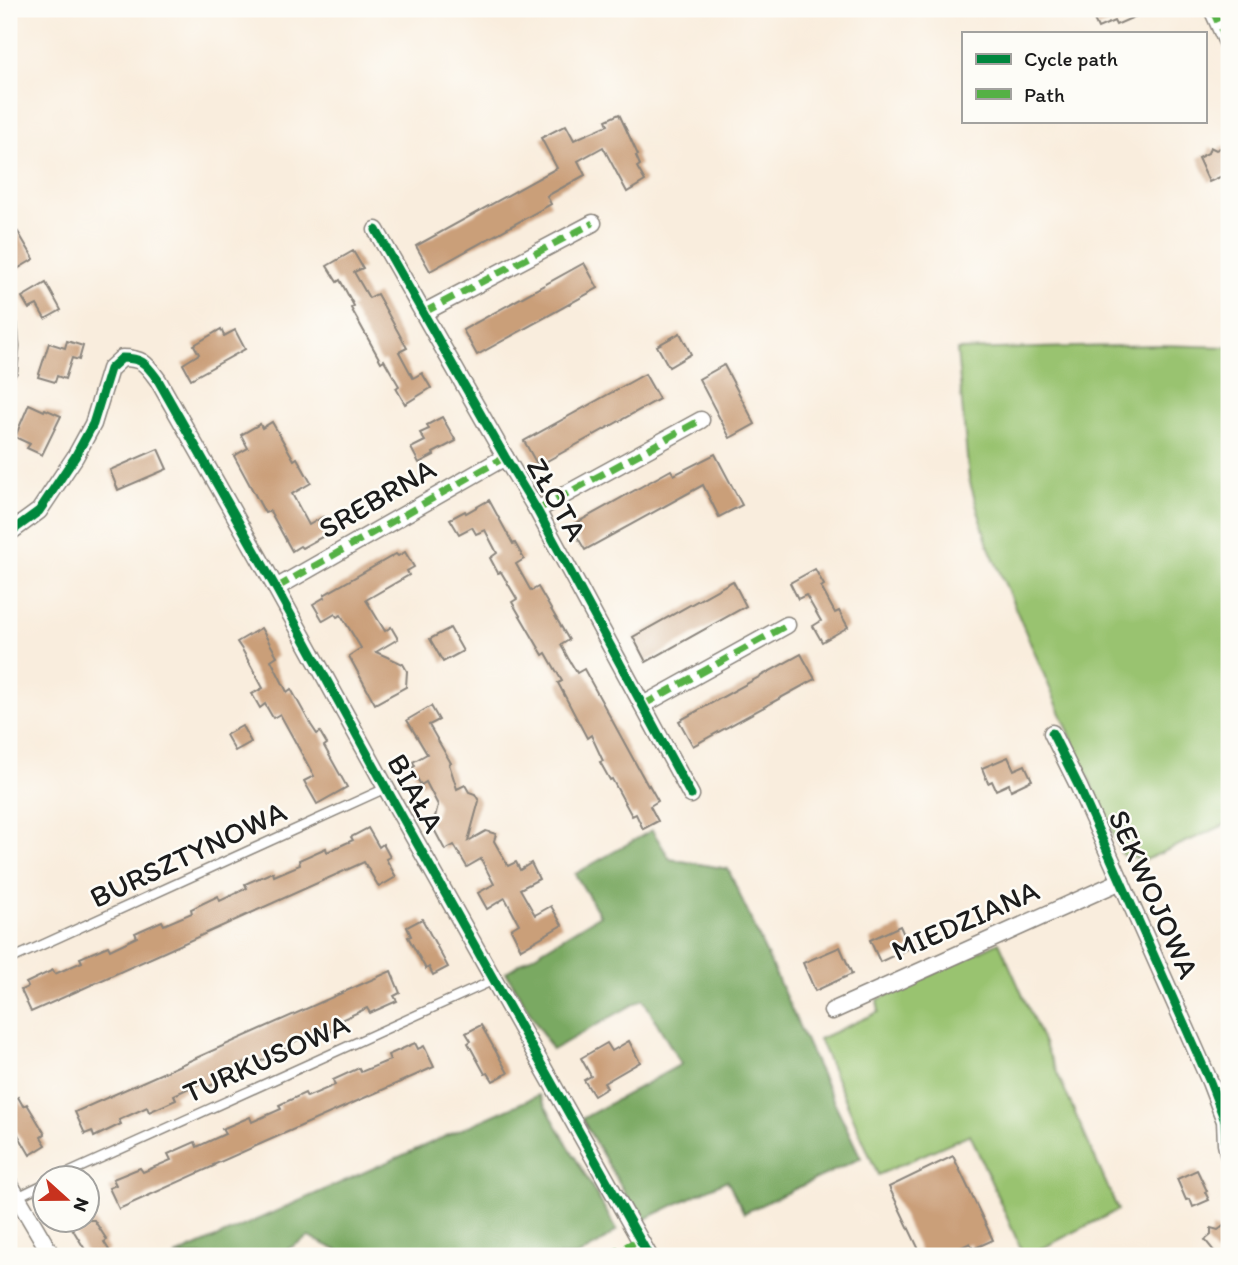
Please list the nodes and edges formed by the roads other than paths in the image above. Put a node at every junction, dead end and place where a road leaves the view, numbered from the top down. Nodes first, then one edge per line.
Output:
1 (1212, 9) edge
2 (1229, 47) edge
3 (593, 223) dead end
4 (376, 230) dead end
5 (423, 313) junction
6 (9, 324) edge
7 (9, 370) edge
8 (701, 420) dead end
9 (505, 457) junction
10 (537, 510) junction
11 (9, 533) edge
12 (276, 588) junction
13 (787, 625) dead end
14 (643, 705) junction
15 (1052, 733) dead end
16 (386, 788) junction
17 (691, 795) dead end
18 (1121, 881) junction
19 (9, 960) edge
20 (494, 980) junction
21 (832, 1011) dead end
22 (1227, 1120) edge
23 (1229, 1157) edge
24 (88, 1164) edge
25 (32, 1186) edge
26 (13, 1190) edge
27 (52, 1256) edge
28 (649, 1256) edge

1 - 2 street
3 - 5 street
4 - 5 street, ZŁOTA
5 - 9 street, ZŁOTA
6 - 7 street
8 - 10 street
9 - 10 street, ZŁOTA
9 - 12 street, SREBRNA
10 - 14 street, ZŁOTA
11 - 12 street, BIAŁA
12 - 16 street, BIAŁA
13 - 14 street
14 - 17 street, ZŁOTA
15 - 18 street, SEKWOJOWA
16 - 19 lane, BURSZTYNOWA
16 - 20 street, BIAŁA
18 - 21 street, MIEDZIANA
18 - 22 street, SEKWOJOWA
20 - 24 lane, TURKUSOWA
20 - 28 street, BIAŁA
22 - 23 street, SEKWOJOWA
25 - 26 lane
26 - 27 street

